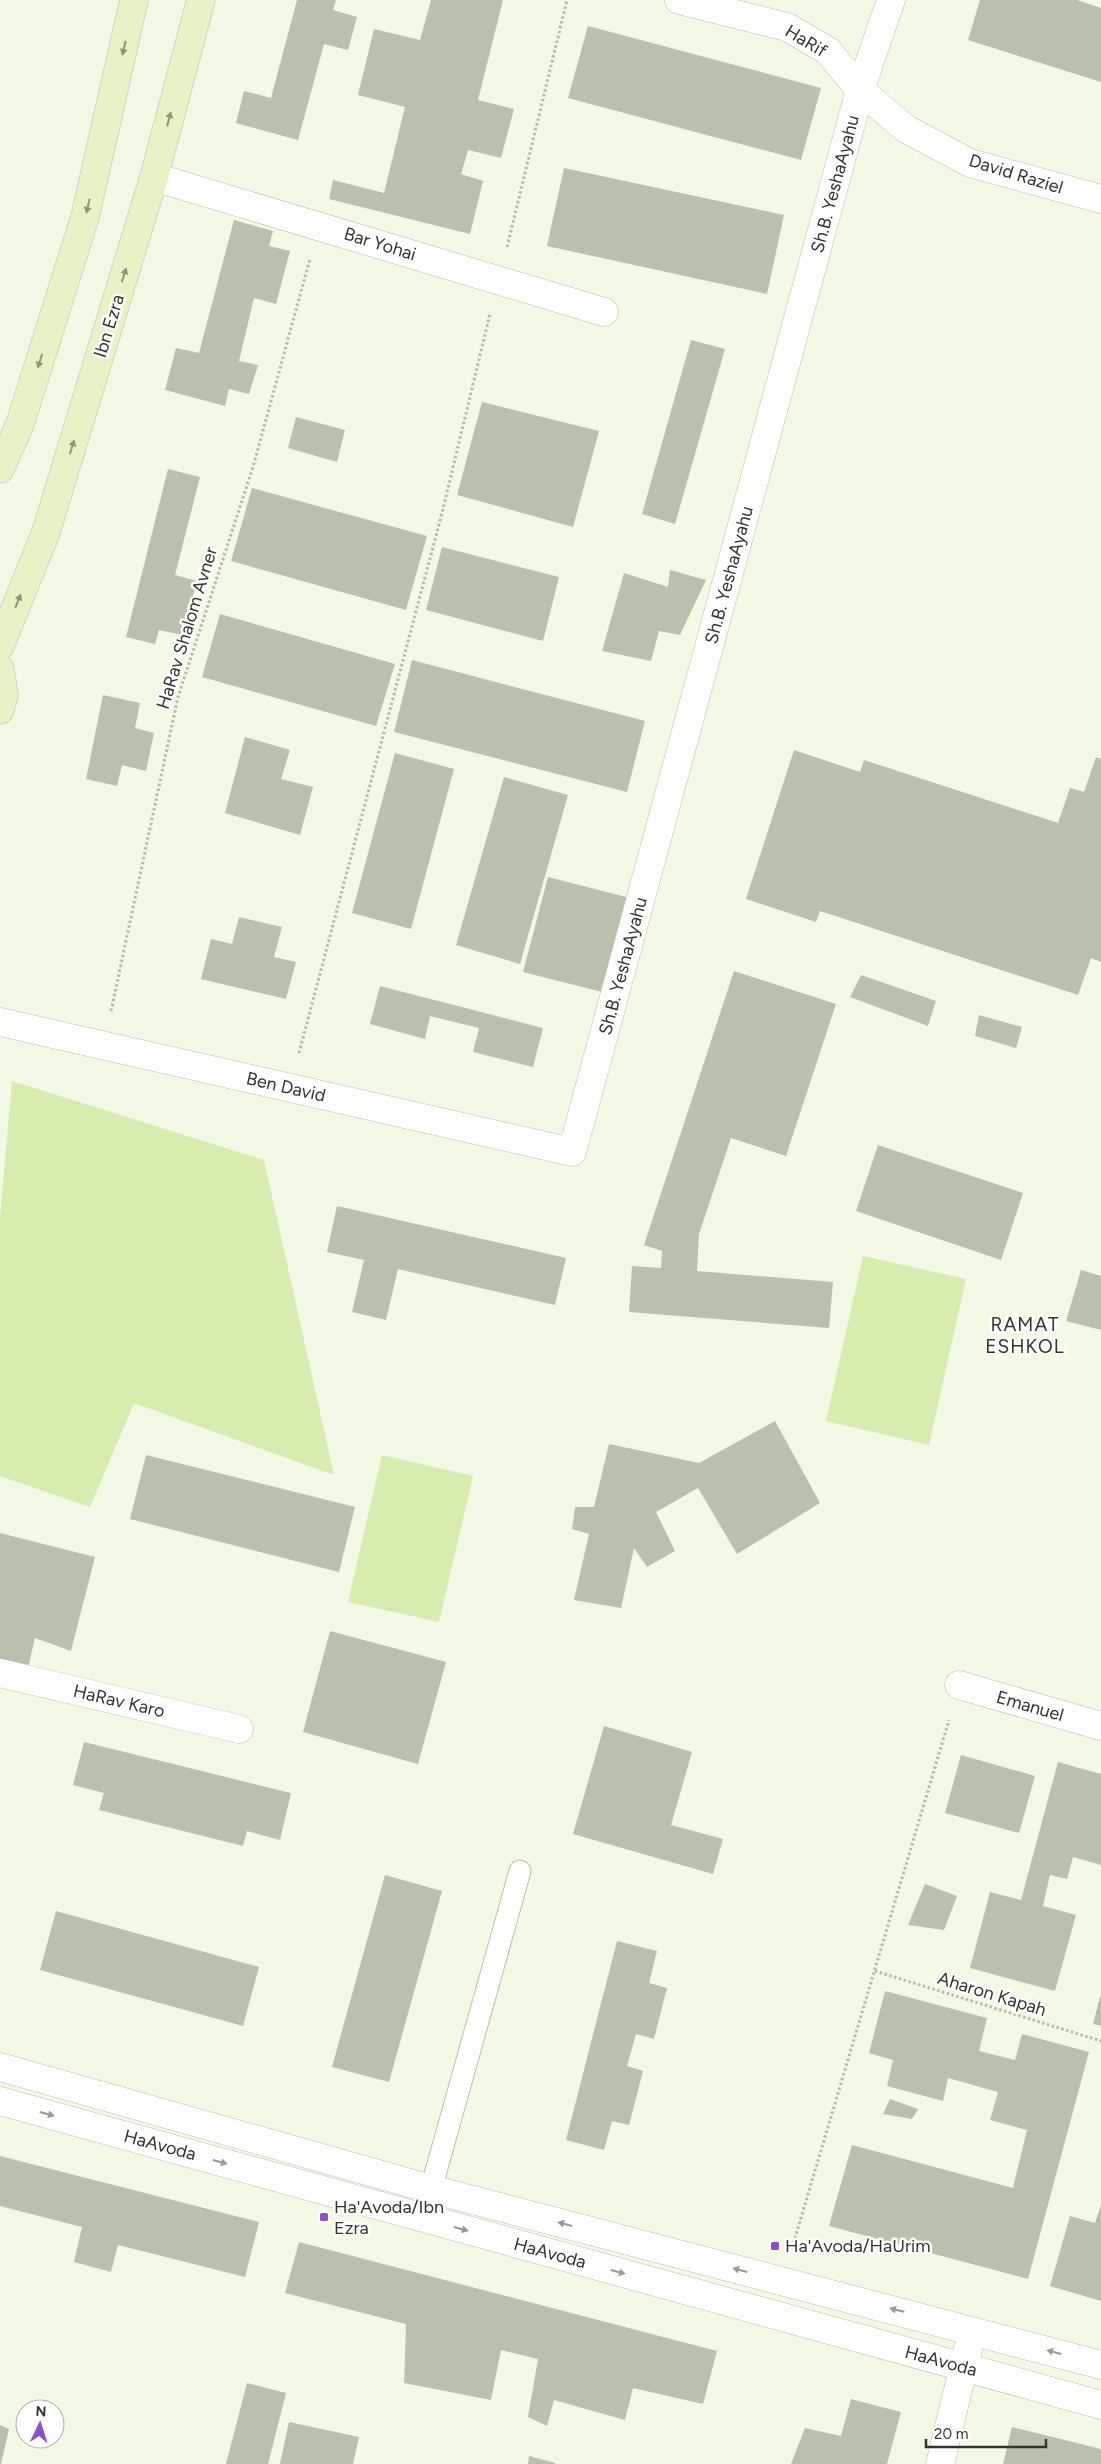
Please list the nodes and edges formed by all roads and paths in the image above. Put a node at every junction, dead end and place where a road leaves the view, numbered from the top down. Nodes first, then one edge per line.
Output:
1 (134, 0) edge
2 (200, 0) edge
3 (567, 0) edge
4 (679, 0) edge
5 (891, 0) edge
6 (860, 90) junction
7 (154, 177) junction
8 (1101, 199) edge
9 (319, 225) junction
10 (498, 281) junction
11 (604, 312) dead end
12 (0, 469) edge
13 (0, 646) edge
14 (0, 670) edge
15 (0, 710) edge
16 (0, 1022) edge
17 (104, 1046) junction
18 (290, 1088) junction
19 (572, 1152) joint
20 (0, 1674) edge
21 (959, 1685) joint
22 (1101, 1726) edge
23 (239, 1728) dead end
24 (520, 1871) dead end
25 (875, 1972) junction
26 (1101, 2041) edge
27 (0, 2066) edge
28 (0, 2101) edge
29 (431, 2189) junction
30 (783, 2281) junction
31 (973, 2330) junction
32 (1101, 2365) edge
33 (964, 2367) junction
34 (1101, 2405) edge
35 (940, 2464) edge

1 -> 12 street
7 -> 2 street, Ibn Ezra
3 - 10 path
4 - 6 street, HaRif
5 - 6 street, Sh.B. YeshaAyahu
6 - 8 street, David Raziel
6 - 19 street, Sh.B. YeshaAyahu
7 - 9 street, Bar Yohai
13 -> 7 street, Ibn Ezra
9 - 10 street, Bar Yohai
9 - 17 path, HaRav Shalom Avner
10 - 11 street, Bar Yohai
10 - 18 path
14 - 15 street
16 - 17 street, Ben David
17 - 18 street, Ben David
18 - 19 street, Ben David
20 - 23 street, HaRav Karo
21 - 22 street, Emanuel
21 - 25 path
24 - 29 lane
25 - 26 path, Aharon Kapah
25 - 30 path
27 - 29 street, HaAvoda
28 -> 33 street, HaAvoda
30 -> 29 street, HaAvoda
31 -> 30 street, HaAvoda
32 -> 31 street, HaAvoda
31 - 33 street
33 - 34 street, HaAvoda
33 - 35 street

